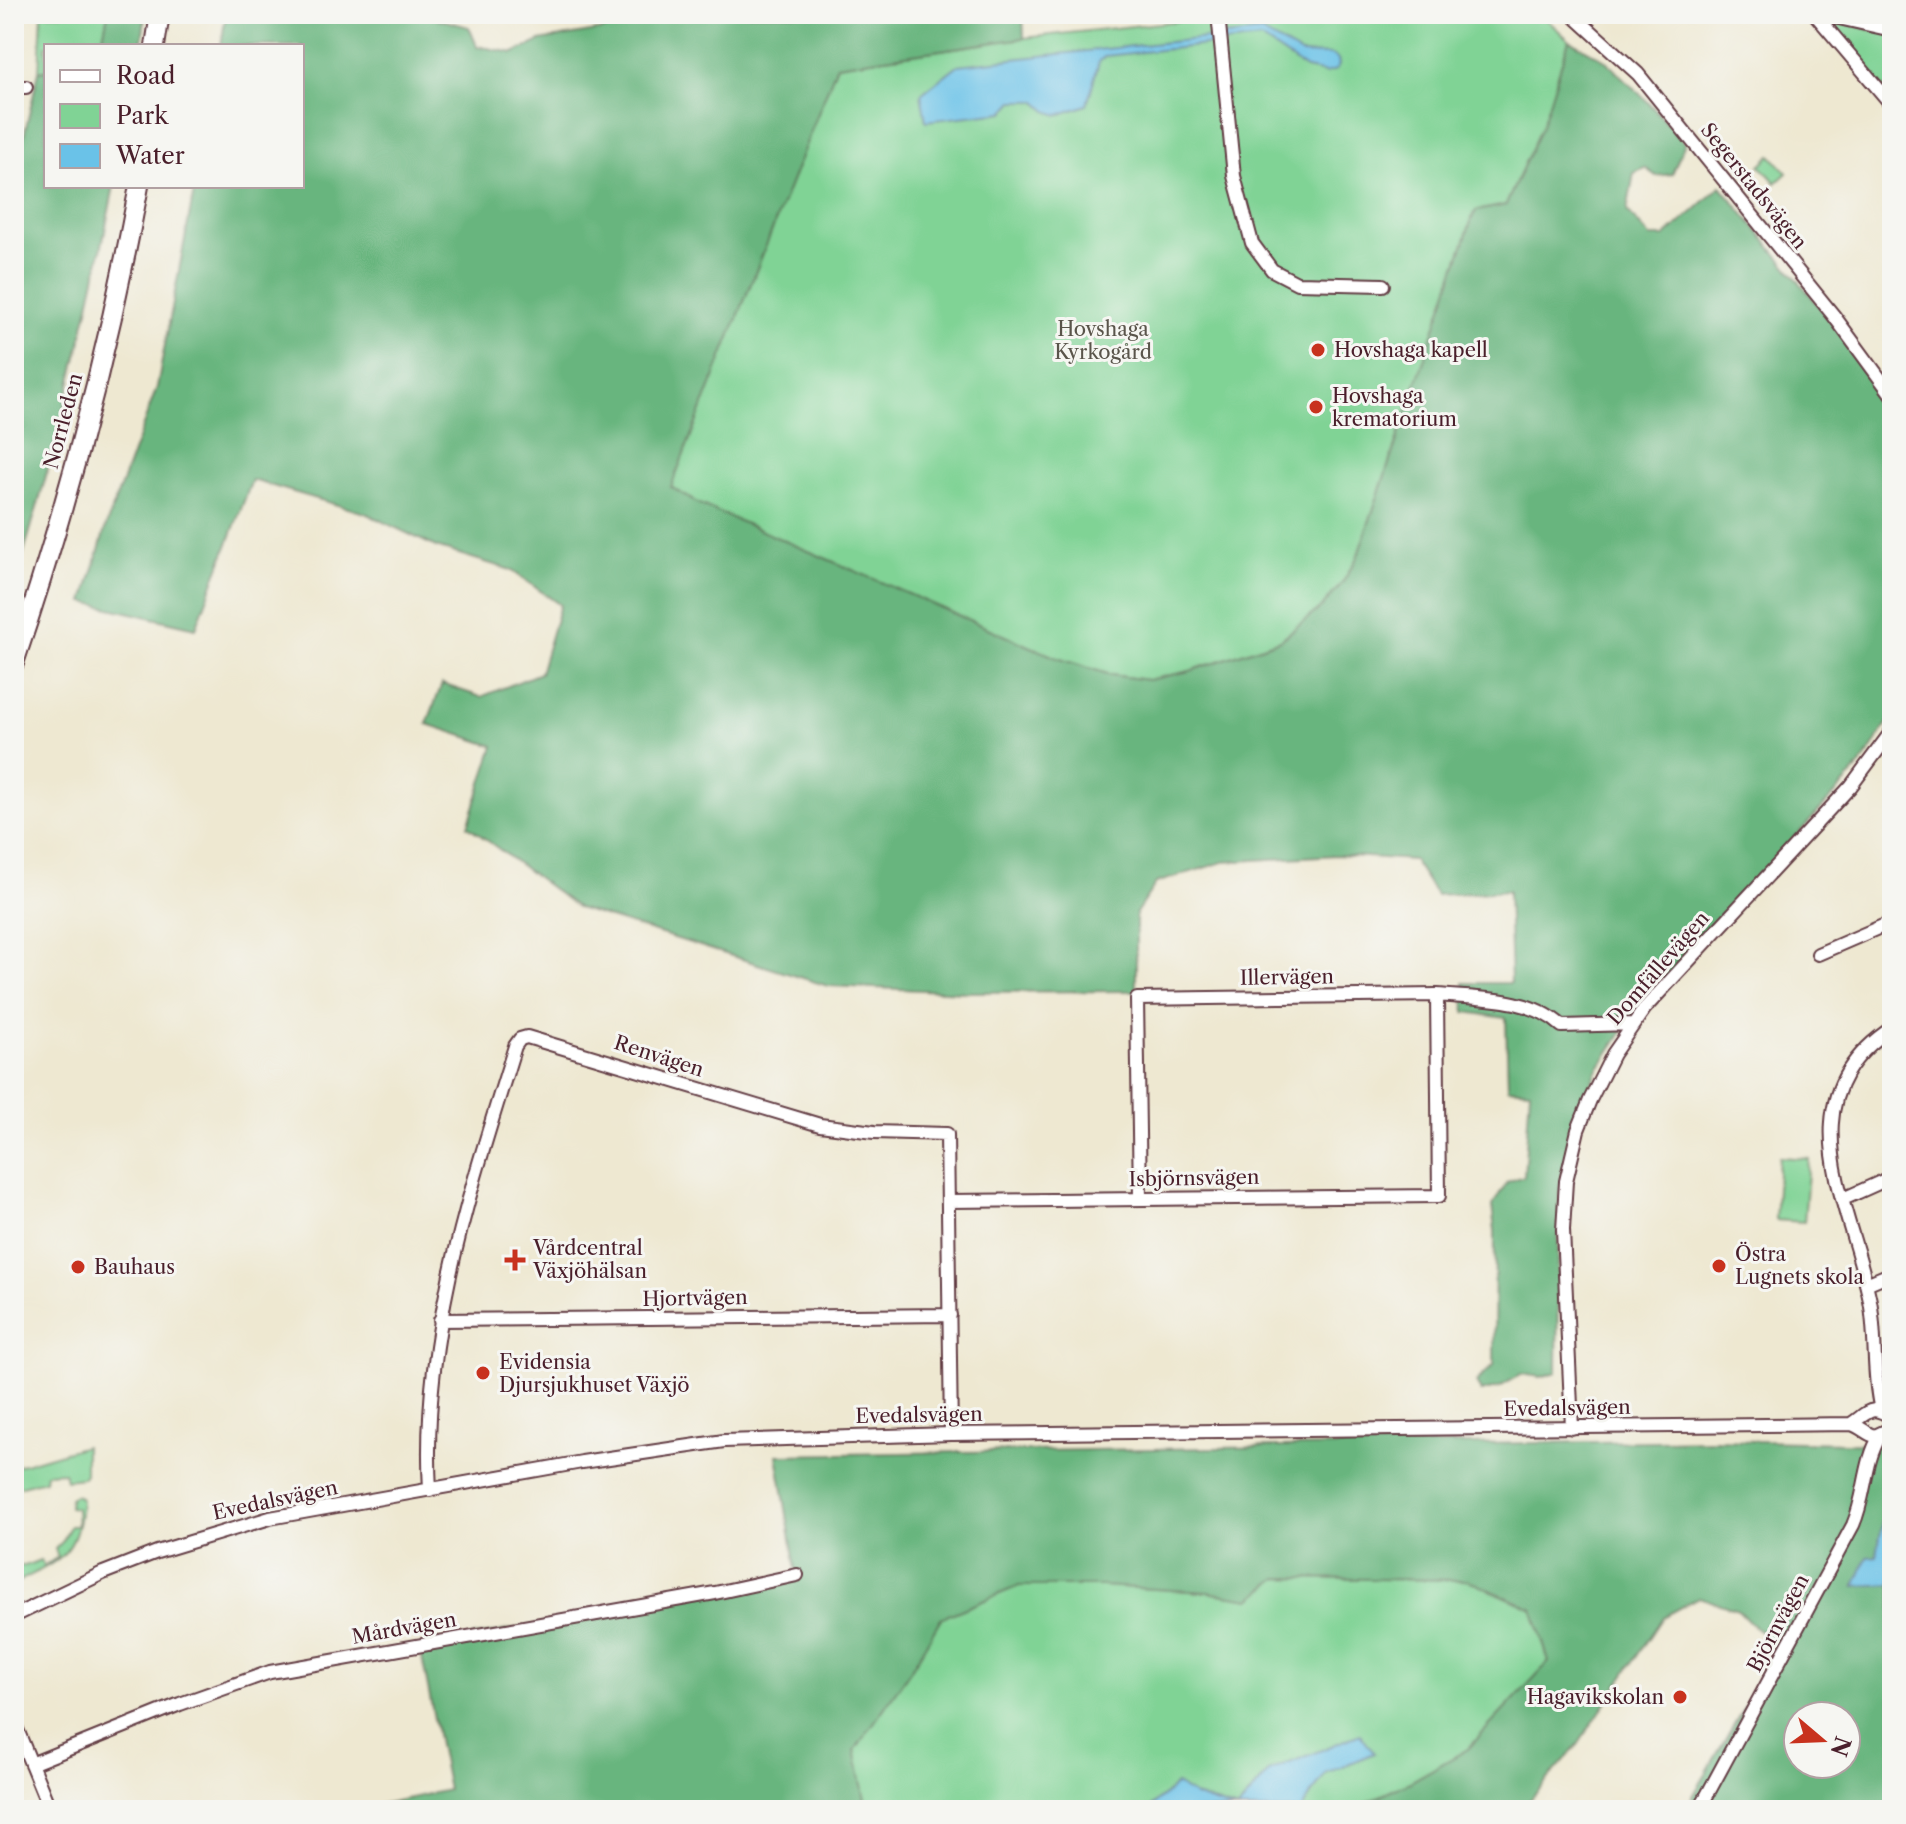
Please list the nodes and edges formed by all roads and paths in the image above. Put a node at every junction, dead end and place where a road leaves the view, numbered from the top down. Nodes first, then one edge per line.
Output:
1 (160, 14) edge
2 (170, 14) edge
3 (1218, 14) edge
4 (1572, 14) edge
5 (1818, 14) edge
6 (1892, 30) edge
7 (155, 44) edge
8 (164, 44) edge
9 (1892, 105) edge
10 (129, 188) edge
11 (139, 188) edge
12 (1383, 285) dead end
13 (1892, 395) edge
14 (14, 634) edge
15 (14, 663) edge
16 (1892, 731) edge
17 (1892, 922) edge
18 (1818, 954) dead end
19 (1437, 995) junction
20 (1632, 1024) junction
21 (1892, 1028) edge
22 (1892, 1177) edge
23 (1140, 1198) junction
24 (1843, 1199) junction
25 (948, 1201) junction
26 (1892, 1273) edge
27 (1866, 1284) junction
28 (950, 1315) junction
29 (440, 1320) junction
30 (1876, 1425) edge
31 (1572, 1428) junction
32 (951, 1434) junction
33 (430, 1490) junction
34 (797, 1575) dead end
35 (14, 1616) edge
36 (14, 1722) edge
37 (31, 1764) junction
38 (50, 1810) edge
39 (1699, 1810) edge

1 - 7 highway
2 - 8 highway
3 - 12 street
4 - 13 street, Segerstadsvägen
5 - 6 street
5 - 9 street
10 - 14 highway, Norrleden
11 - 15 highway, Norrleden
16 - 20 street, Domfällevägen
17 - 18 street
19 - 20 street
19 - 23 street, Illervägen
19 - 23 street, Isbjörnsvägen
20 - 31 street, Domfällevägen
21 - 24 street, Björnvägen
22 - 24 street
23 - 25 street, Isbjörnsvägen
24 - 27 street, Björnvägen
25 - 28 street, Renvägen
25 - 29 street, Renvägen
26 - 27 street
27 - 30 street, Björnvägen
28 - 29 street, Hjortvägen
28 - 32 street, Renvägen
29 - 33 street, Renvägen
30 - 31 street, Evedalsvägen
30 - 39 street, Björnvägen
31 - 32 street, Evedalsvägen
32 - 33 street, Evedalsvägen
33 - 35 street, Evedalsvägen
34 - 37 street, Mårdvägen
36 - 37 street
37 - 38 street

